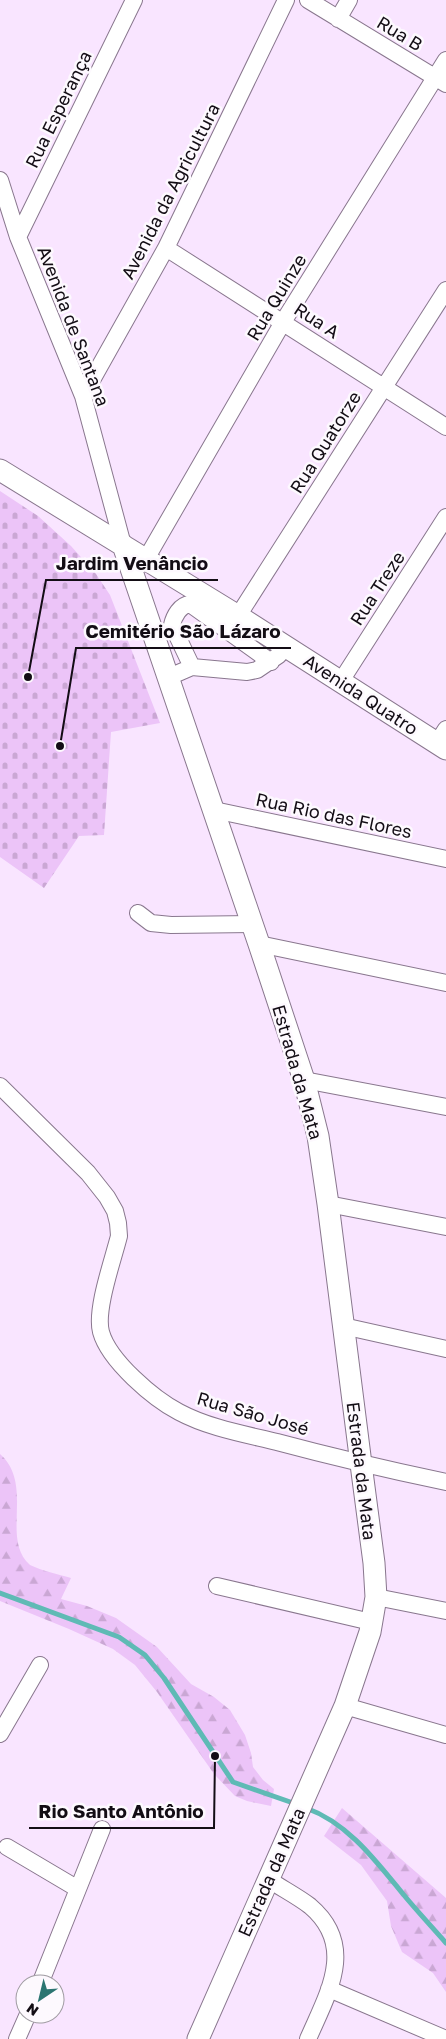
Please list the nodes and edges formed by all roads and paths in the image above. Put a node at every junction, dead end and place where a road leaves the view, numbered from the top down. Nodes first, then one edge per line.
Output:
1 (134, 0) edge
2 (286, 0) edge
3 (308, 0) edge
4 (349, 0) edge
5 (338, 19) junction
6 (446, 60) edge
7 (441, 81) edge
8 (0, 180) edge
9 (18, 237) junction
10 (166, 248) junction
11 (446, 290) edge
12 (283, 322) junction
13 (384, 387) junction
14 (83, 396) junction
15 (446, 426) edge
16 (0, 470) edge
17 (446, 517) edge
18 (122, 545) junction
19 (146, 559) junction
20 (238, 616) junction
21 (286, 647) junction
22 (271, 662) junction
23 (192, 667) junction
24 (169, 677) junction
25 (341, 681) junction
26 (443, 740) edge
27 (214, 810) junction
28 (446, 859) edge
29 (138, 913) dead end
30 (252, 924) junction
31 (259, 944) junction
32 (446, 983) edge
33 (304, 1080) junction
34 (0, 1086) edge
35 (446, 1107) edge
36 (328, 1204) junction
37 (446, 1227) edge
38 (343, 1326) junction
39 (446, 1349) edge
40 (361, 1464) junction
41 (446, 1482) edge
42 (217, 1586) dead end
43 (376, 1597) junction
44 (446, 1611) edge
45 (371, 1622) junction
46 (40, 1665) dead end
47 (345, 1706) junction
48 (0, 1734) edge
49 (446, 1734) edge
50 (102, 1829) dead end
51 (6, 1847) dead end
52 (268, 1879) junction
53 (78, 1889) junction
54 (44, 1974) edge
55 (329, 1989) junction
56 (24, 2024) edge
57 (18, 2039) edge
58 (198, 2039) edge
59 (308, 2039) edge
60 (446, 2039) edge

1 - 9 street, Rua Esperança
2 - 10 street, Avenida da Agricultura
3 - 5 street, Rua B
4 - 5 street
5 - 7 street, Rua B
6 - 7 street, Rua Quinze
7 - 12 street, Rua Quinze
8 - 9 street, Avenida de Santana
9 - 14 street, Avenida de Santana
10 - 12 street, Rua A
10 - 14 street, Avenida da Agricultura
11 - 13 street, Rua Quatorze
12 - 13 street, Rua A
12 - 19 street, Rua Quinze
13 - 15 street, Rua A
13 - 20 street, Rua Quatorze
14 - 18 street, Avenida de Santana
16 - 18 main road, Avenida Quatro
17 - 25 street, Rua Treze
18 - 19 main road, Avenida Quatro
18 - 24 main road, Estrada da Mata
19 - 20 main road, Avenida Quatro
20 - 21 main road, Avenida Quatro
21 - 22 street
21 - 25 main road, Avenida Quatro
22 - 23 street
22 - 23 street
23 - 24 street
24 - 27 main road, Estrada da Mata
25 - 26 main road, Avenida Quatro
27 - 28 street, Rua Rio das Flores
27 - 30 main road, Estrada da Mata
29 - 30 street
30 - 31 main road, Estrada da Mata
31 - 32 street
31 - 33 main road, Estrada da Mata
33 - 35 street
33 - 36 main road, Estrada da Mata
34 - 40 street, Rua São José
36 - 37 street
36 - 38 main road, Estrada da Mata
38 - 39 street
38 - 40 main road, Estrada da Mata
40 - 41 street, Rua São José
40 - 43 main road, Estrada da Mata
42 - 45 street
43 - 44 street
43 - 45 main road, Estrada da Mata
45 - 47 main road, Estrada da Mata
46 - 48 street
47 - 49 street
47 - 52 main road, Estrada da Mata
50 - 53 street
51 - 53 street
52 - 55 street
52 - 58 main road, Estrada da Mata
53 - 54 street
55 - 59 street
55 - 60 street
56 - 57 street

